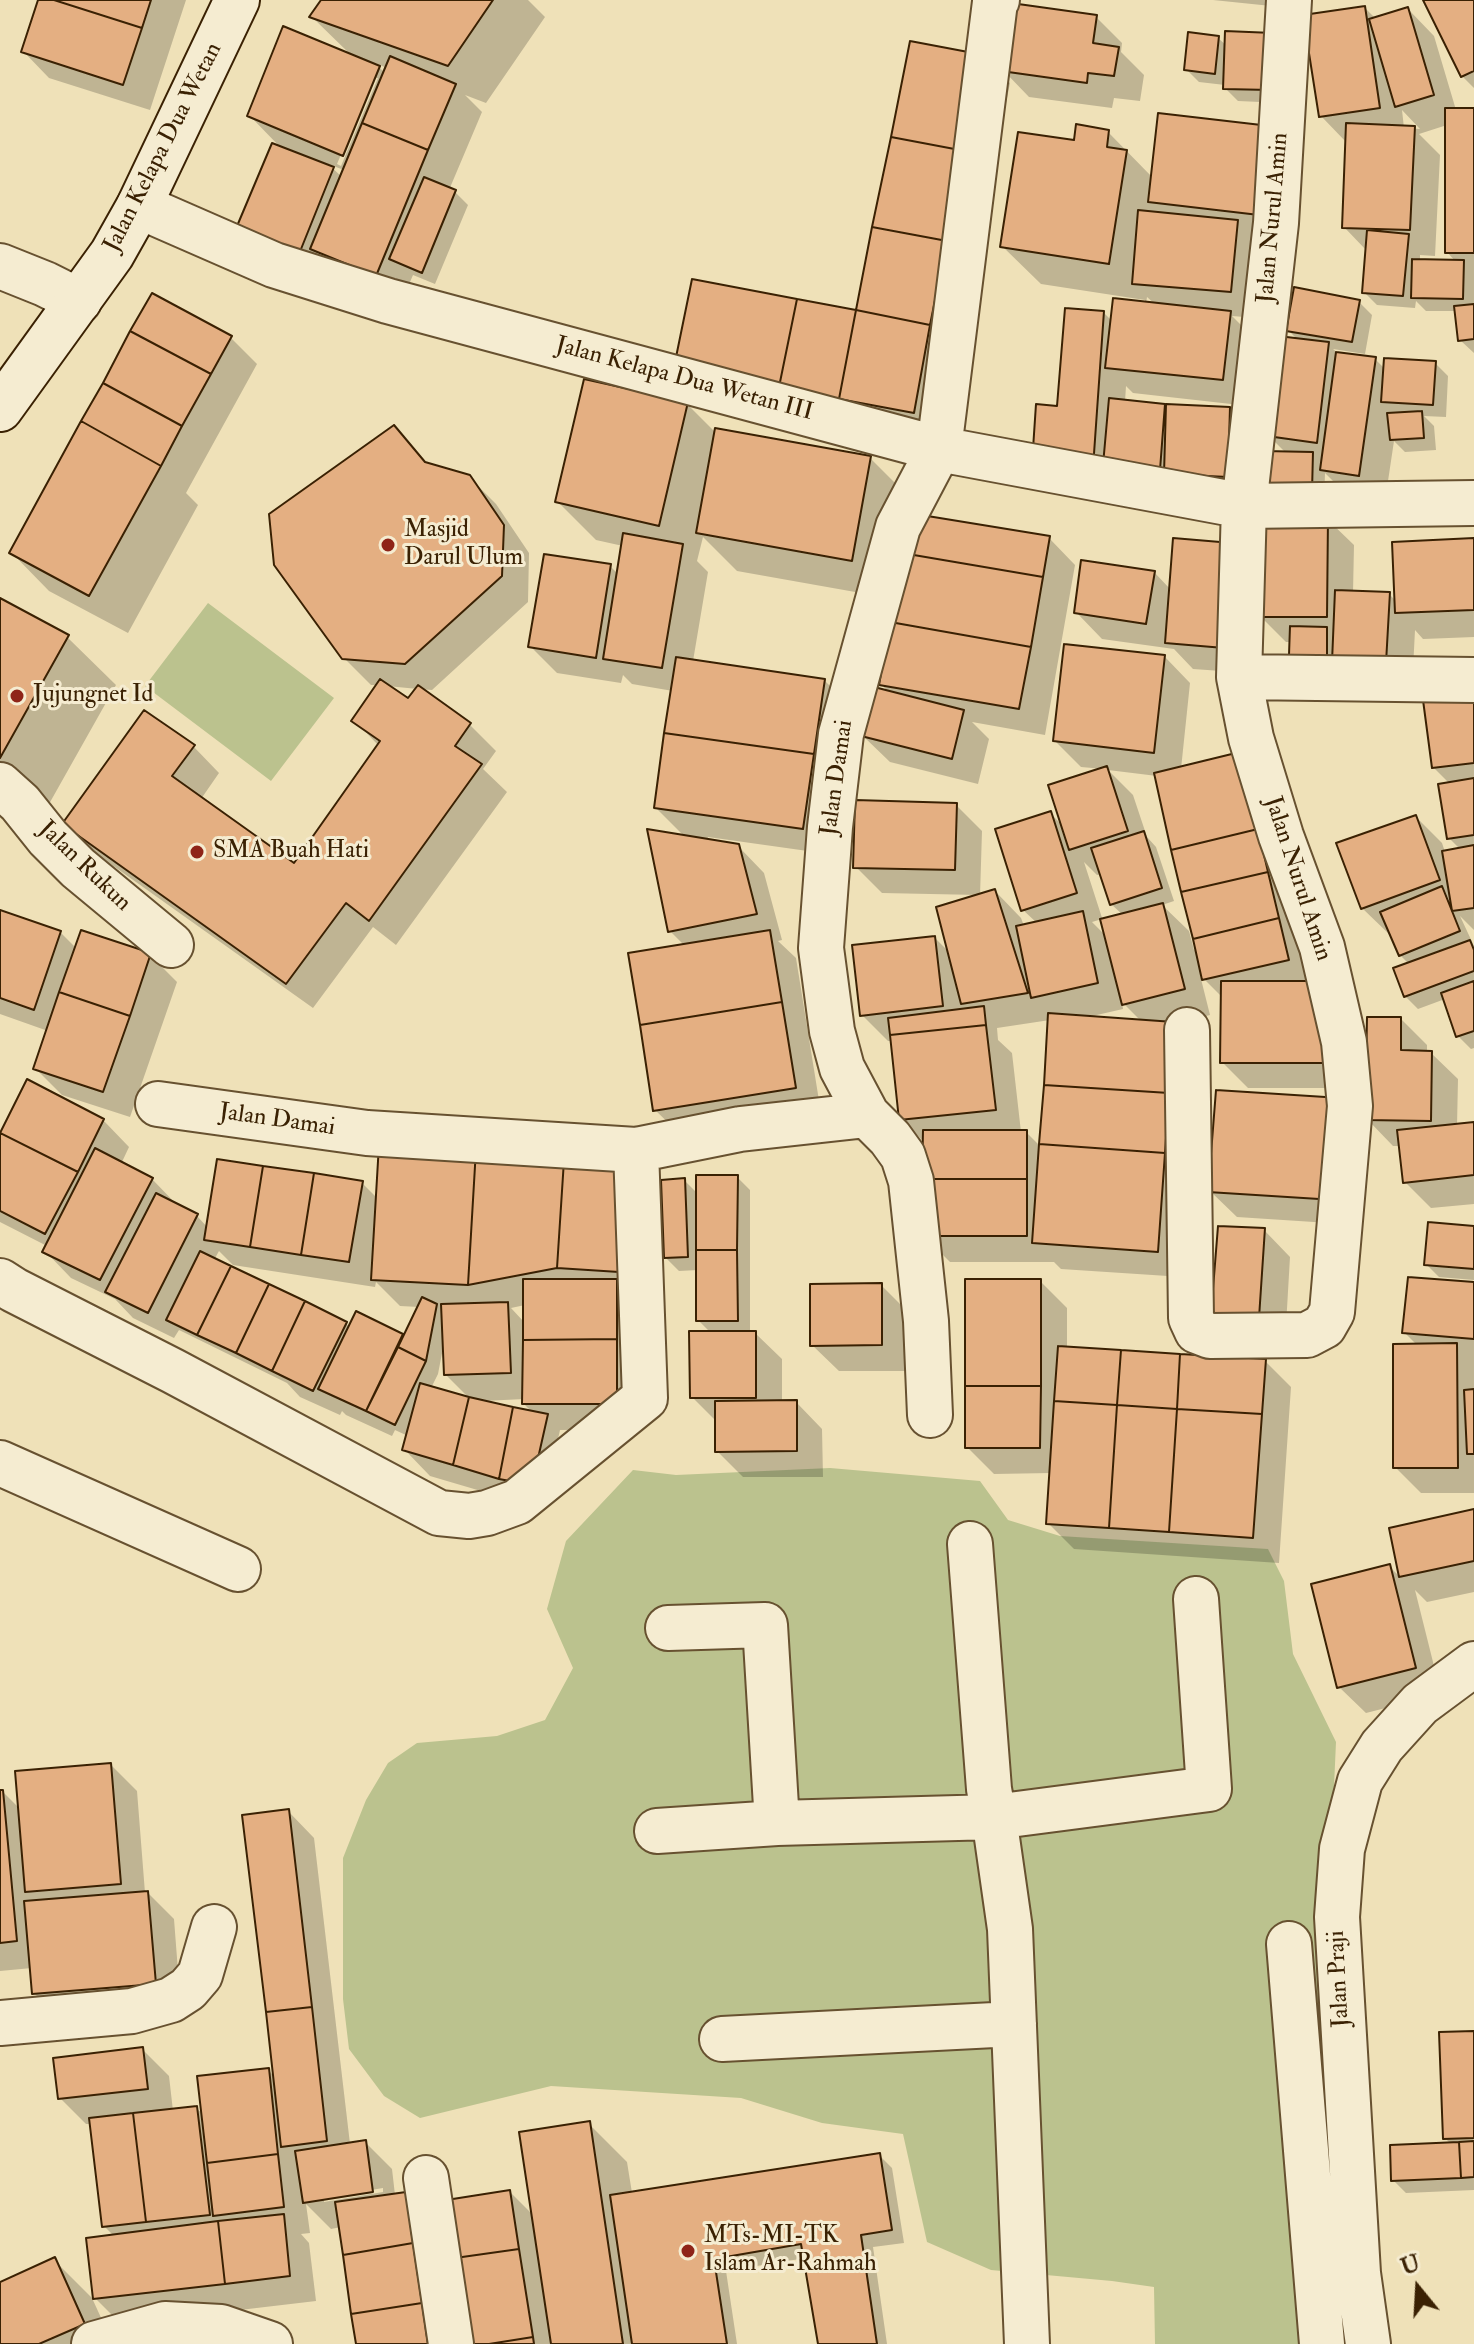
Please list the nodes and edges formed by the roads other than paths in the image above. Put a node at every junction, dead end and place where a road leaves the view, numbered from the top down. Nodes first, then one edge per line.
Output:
1 (237, 0) edge
2 (997, 0) edge
3 (1289, 0) edge
4 (139, 206) junction
5 (0, 266) edge
6 (79, 301) junction
7 (0, 409) edge
8 (939, 449) junction
9 (1474, 503) edge
10 (1244, 506) junction
11 (1239, 677) junction
12 (1474, 680) edge
13 (0, 785) edge
14 (171, 945) dead end
15 (1187, 1030) dead end
16 (158, 1104) dead end
17 (867, 1115) junction
18 (636, 1150) junction
19 (0, 1281) edge
20 (930, 1415) dead end
21 (0, 1463) edge
22 (970, 1544) dead end
23 (238, 1569) dead end
24 (1196, 1599) dead end
25 (668, 1628) dead end
26 (1474, 1664) edge
27 (994, 1817) junction
28 (777, 1823) junction
29 (657, 1831) dead end
30 (214, 1927) dead end
31 (1289, 1944) dead end
32 (0, 2023) edge
33 (1014, 2024) junction
34 (722, 2039) dead end
35 (426, 2178) dead end
36 (94, 2344) edge
37 (270, 2344) edge
38 (451, 2344) edge
39 (1027, 2344) edge
40 (1322, 2344) edge
41 (1368, 2344) edge

1 - 4 street, Jalan Kelapa Dua Wetan
2 - 8 street
3 - 10 street, Jalan Nurul Amin
4 - 6 street, Jalan Kelapa Dua Wetan
4 - 8 street, Jalan Kelapa Dua Wetan III
5 - 6 street
6 - 7 street, Jalan Kelapa Dua Wetan
8 - 10 street, Jalan Kelapa Dua Wetan III
8 - 17 street, Jalan Damai
9 - 10 street, Jalan Kelapa Dua Wetan III
10 - 11 street, Jalan Nurul Amin
11 - 12 street
11 - 15 street, Jalan Nurul Amin
13 - 14 street, Jalan Rukun
16 - 18 street, Jalan Damai
17 - 18 street, Jalan Damai
17 - 20 street, Jalan Damai
18 - 19 street
21 - 23 street
22 - 27 street
24 - 27 street
25 - 28 street
26 - 41 street, Jalan Praji
27 - 28 street
27 - 33 street
28 - 29 street
30 - 32 street
31 - 40 street
33 - 34 street
33 - 39 street
35 - 38 street
36 - 37 street

